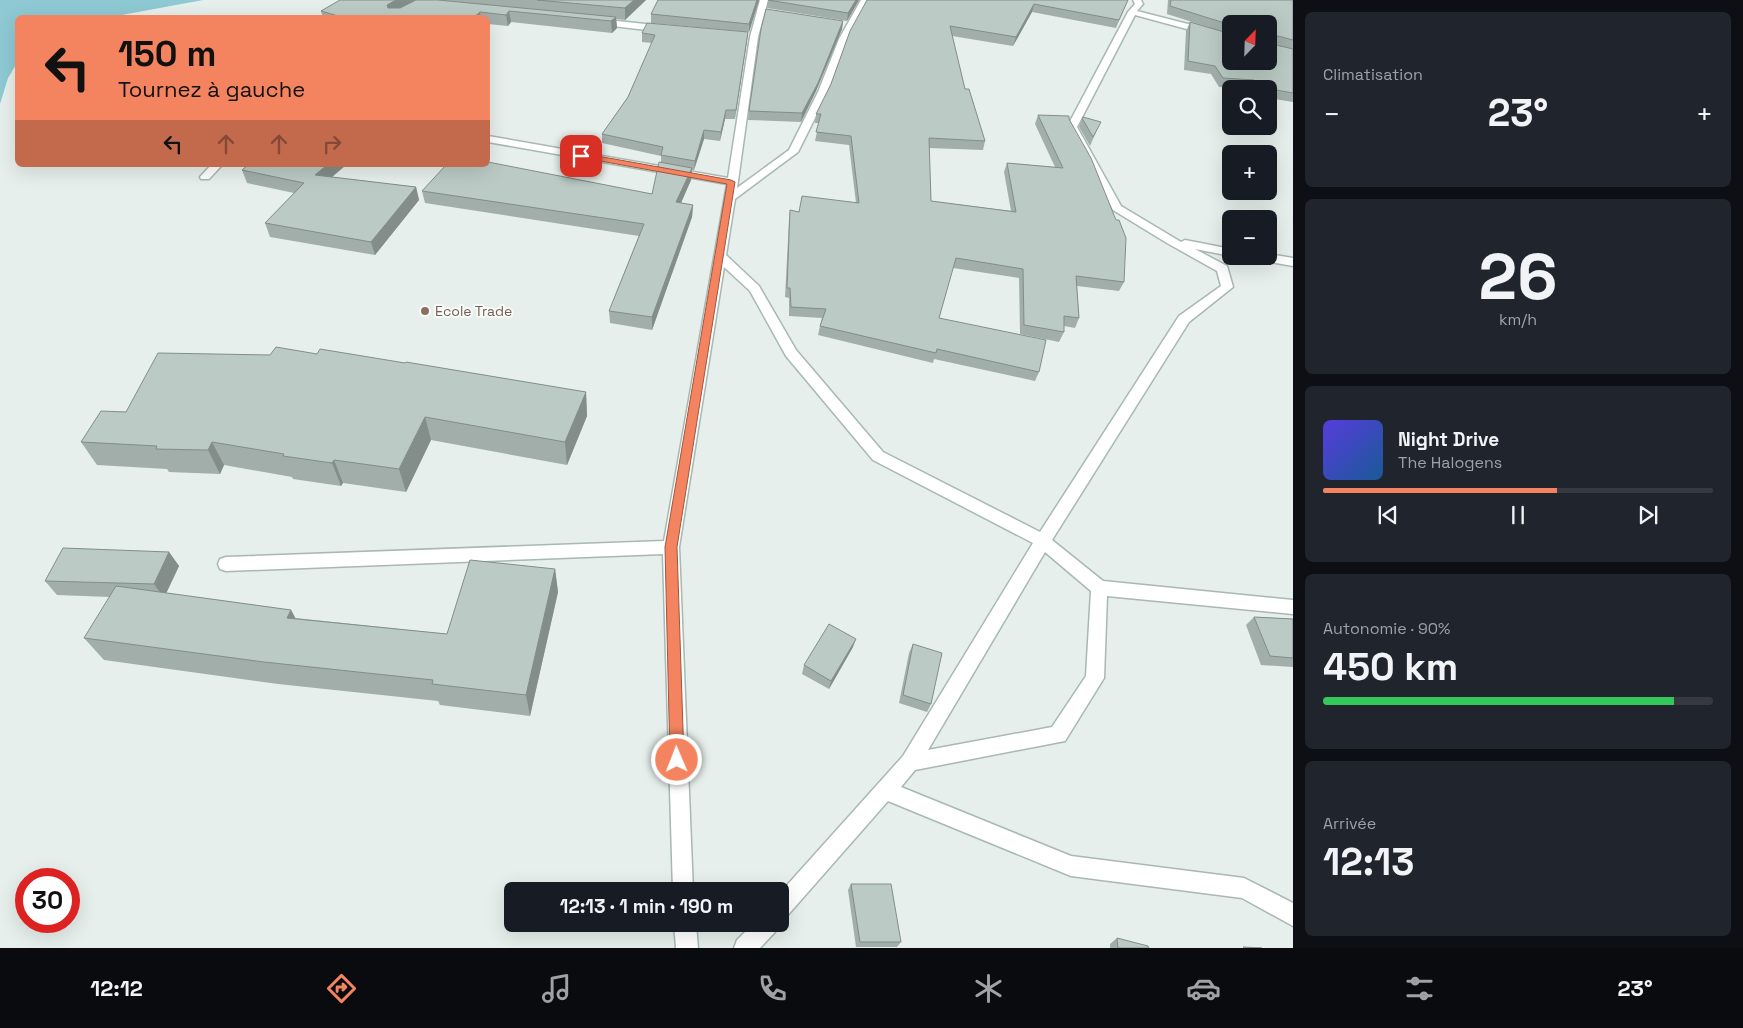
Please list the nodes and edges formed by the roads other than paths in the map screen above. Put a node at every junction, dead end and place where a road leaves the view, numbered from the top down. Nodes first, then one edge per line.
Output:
1 (764, 0) edge
2 (864, 0) edge
3 (1135, 6) edge
4 (587, 21) edge
5 (676, 30) edge
6 (1222, 35) edge
7 (490, 139) edge
8 (214, 167) edge
9 (205, 176) dead end
10 (731, 182) junction
11 (730, 198) junction
12 (1171, 241) junction
13 (1222, 250) edge
14 (720, 256) junction
15 (1277, 259) edge
16 (1293, 262) edge
17 (1043, 541) junction
18 (671, 547) junction
19 (226, 564) dead end
20 (1098, 588) junction
21 (1293, 608) edge
22 (910, 762) junction
23 (884, 790) junction
24 (682, 882) edge
25 (789, 899) edge
26 (1293, 915) edge
27 (686, 932) edge
28 (760, 932) edge
29 (687, 948) edge
30 (745, 948) edge

1 - 10 street
2 - 11 street
3 - 6 street
3 - 12 street
4 - 5 street
7 - 10 street
8 - 9 street
10 - 11 street
11 - 14 street
12 - 13 street
12 - 17 street
14 - 17 street
14 - 18 street
15 - 16 street
17 - 20 street
17 - 22 street
18 - 19 street
18 - 24 street
20 - 21 street
20 - 22 street
22 - 23 street
23 - 25 street
23 - 26 street
27 - 29 street
28 - 30 street

